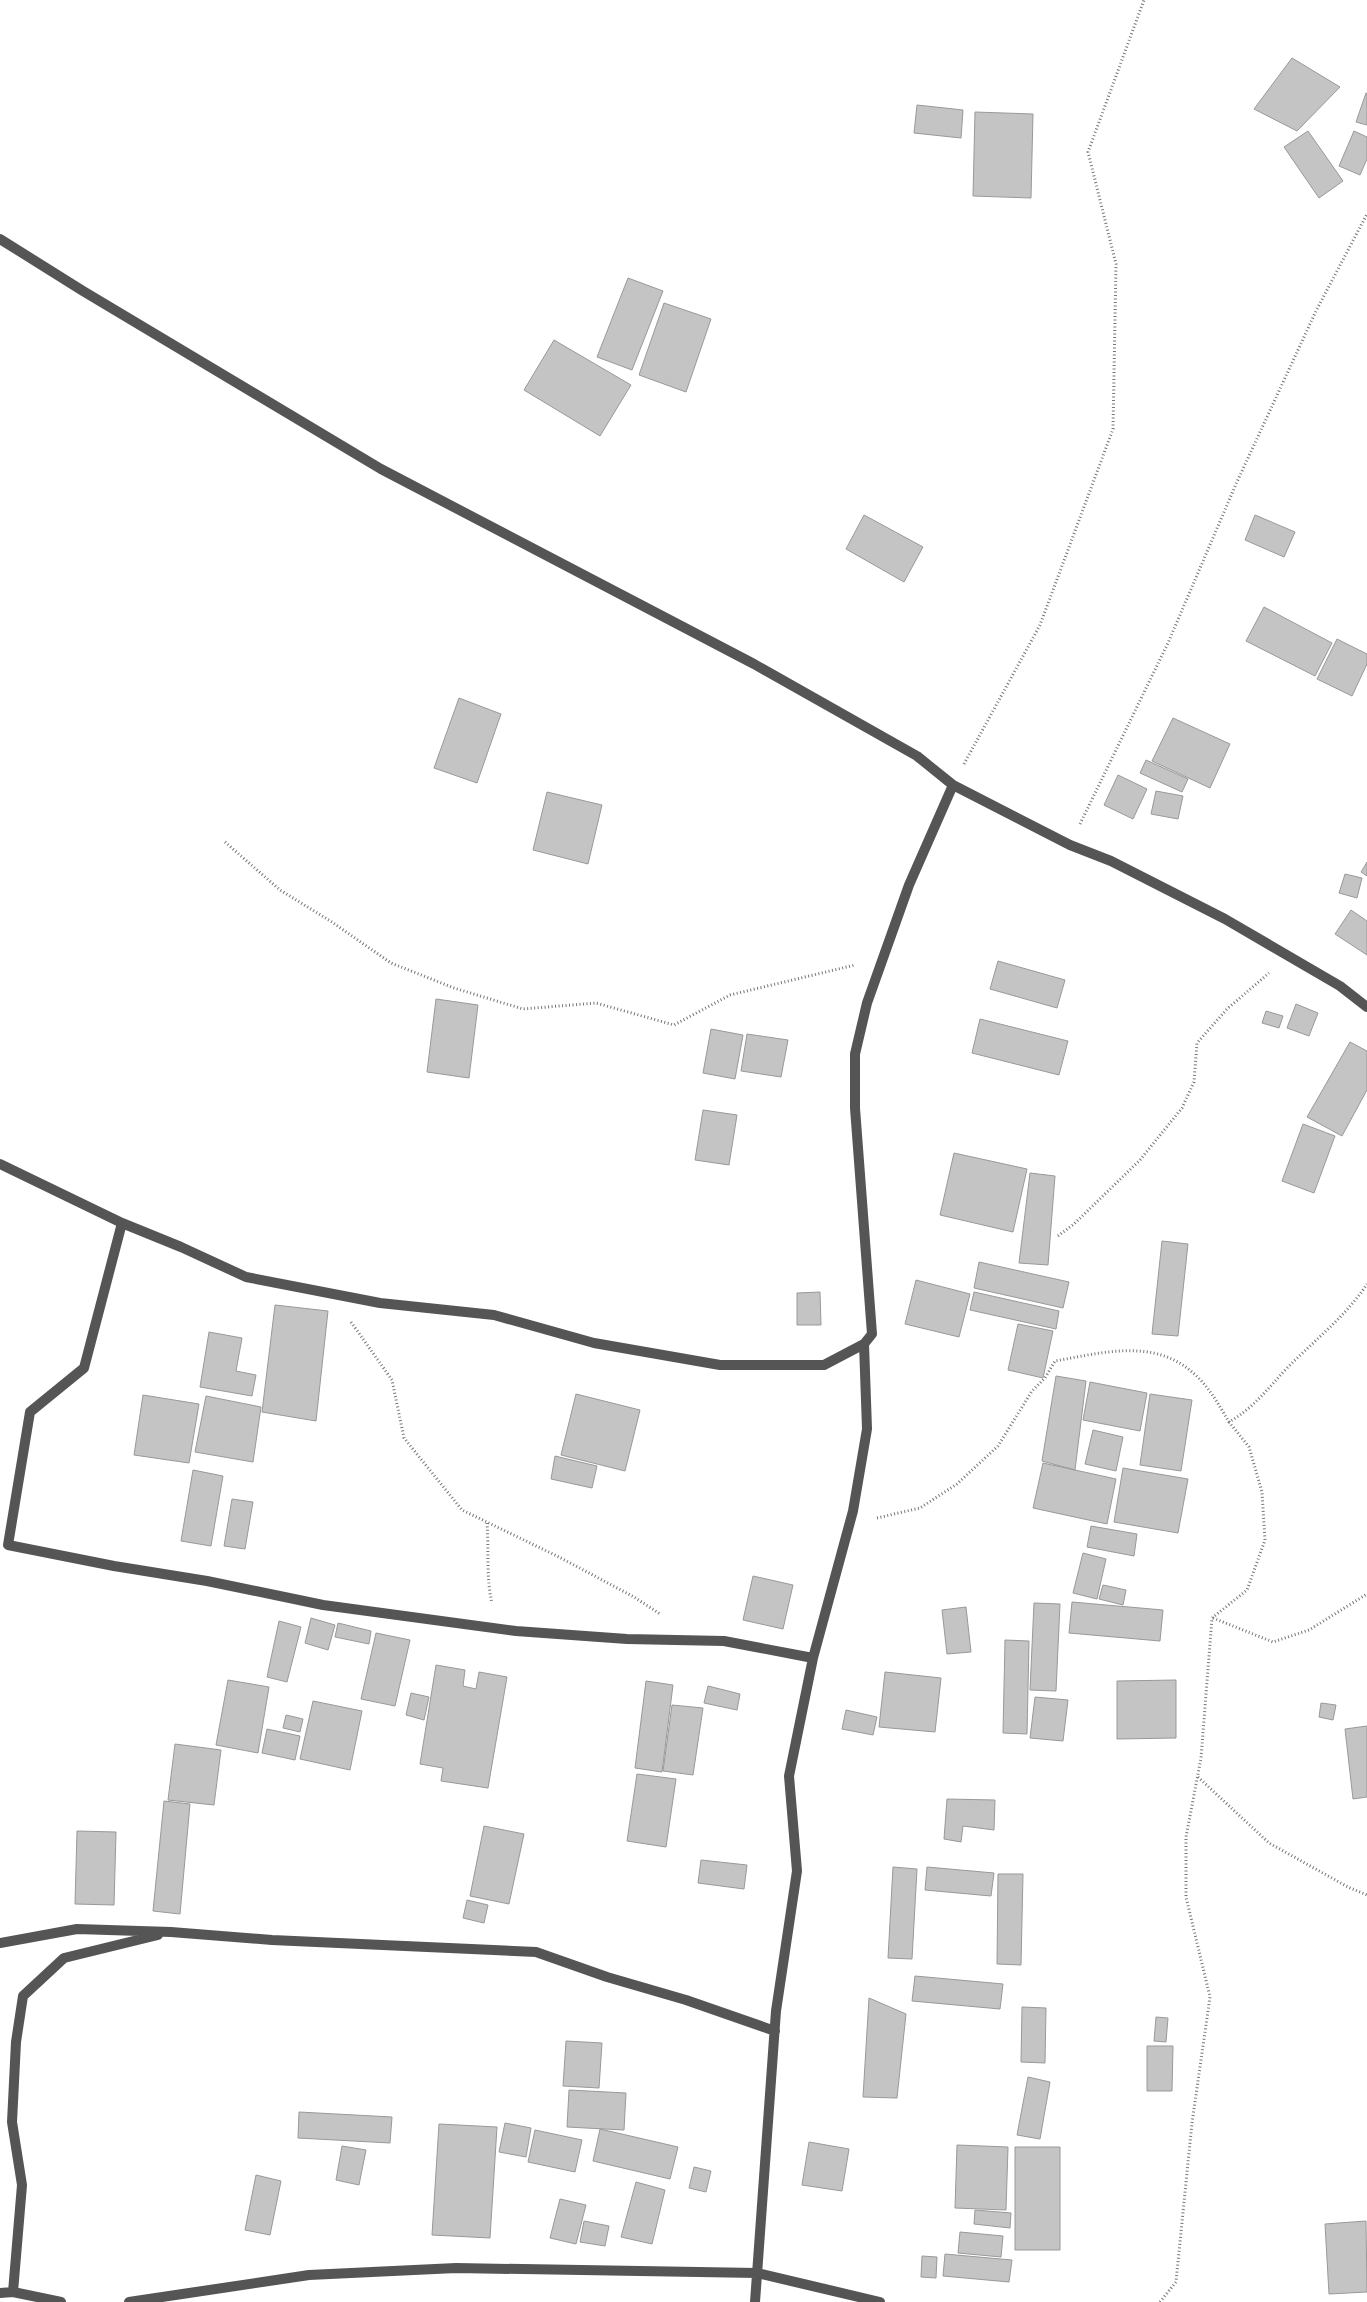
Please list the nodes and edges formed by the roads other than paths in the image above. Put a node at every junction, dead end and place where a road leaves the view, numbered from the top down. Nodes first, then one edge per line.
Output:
1 (0, 239) edge
2 (953, 785) junction
3 (1367, 1007) edge
4 (0, 1164) edge
5 (122, 1223) junction
6 (864, 1344) junction
7 (813, 1658) junction
8 (171, 1932) junction
9 (0, 1943) edge
10 (775, 2031) junction
11 (757, 2273) junction
12 (0, 2292) edge
13 (13, 2292) junction
14 (61, 2302) edge
15 (129, 2302) edge
16 (755, 2302) edge
17 (880, 2302) edge

1 - 2 street
2 - 3 street
2 - 6 street
4 - 5 street
5 - 6 street
5 - 7 street
6 - 7 street
7 - 10 street
8 - 9 street
8 - 10 street
8 - 13 street
10 - 11 street
11 - 15 street
11 - 16 street
11 - 17 street
12 - 13 street
13 - 14 street

